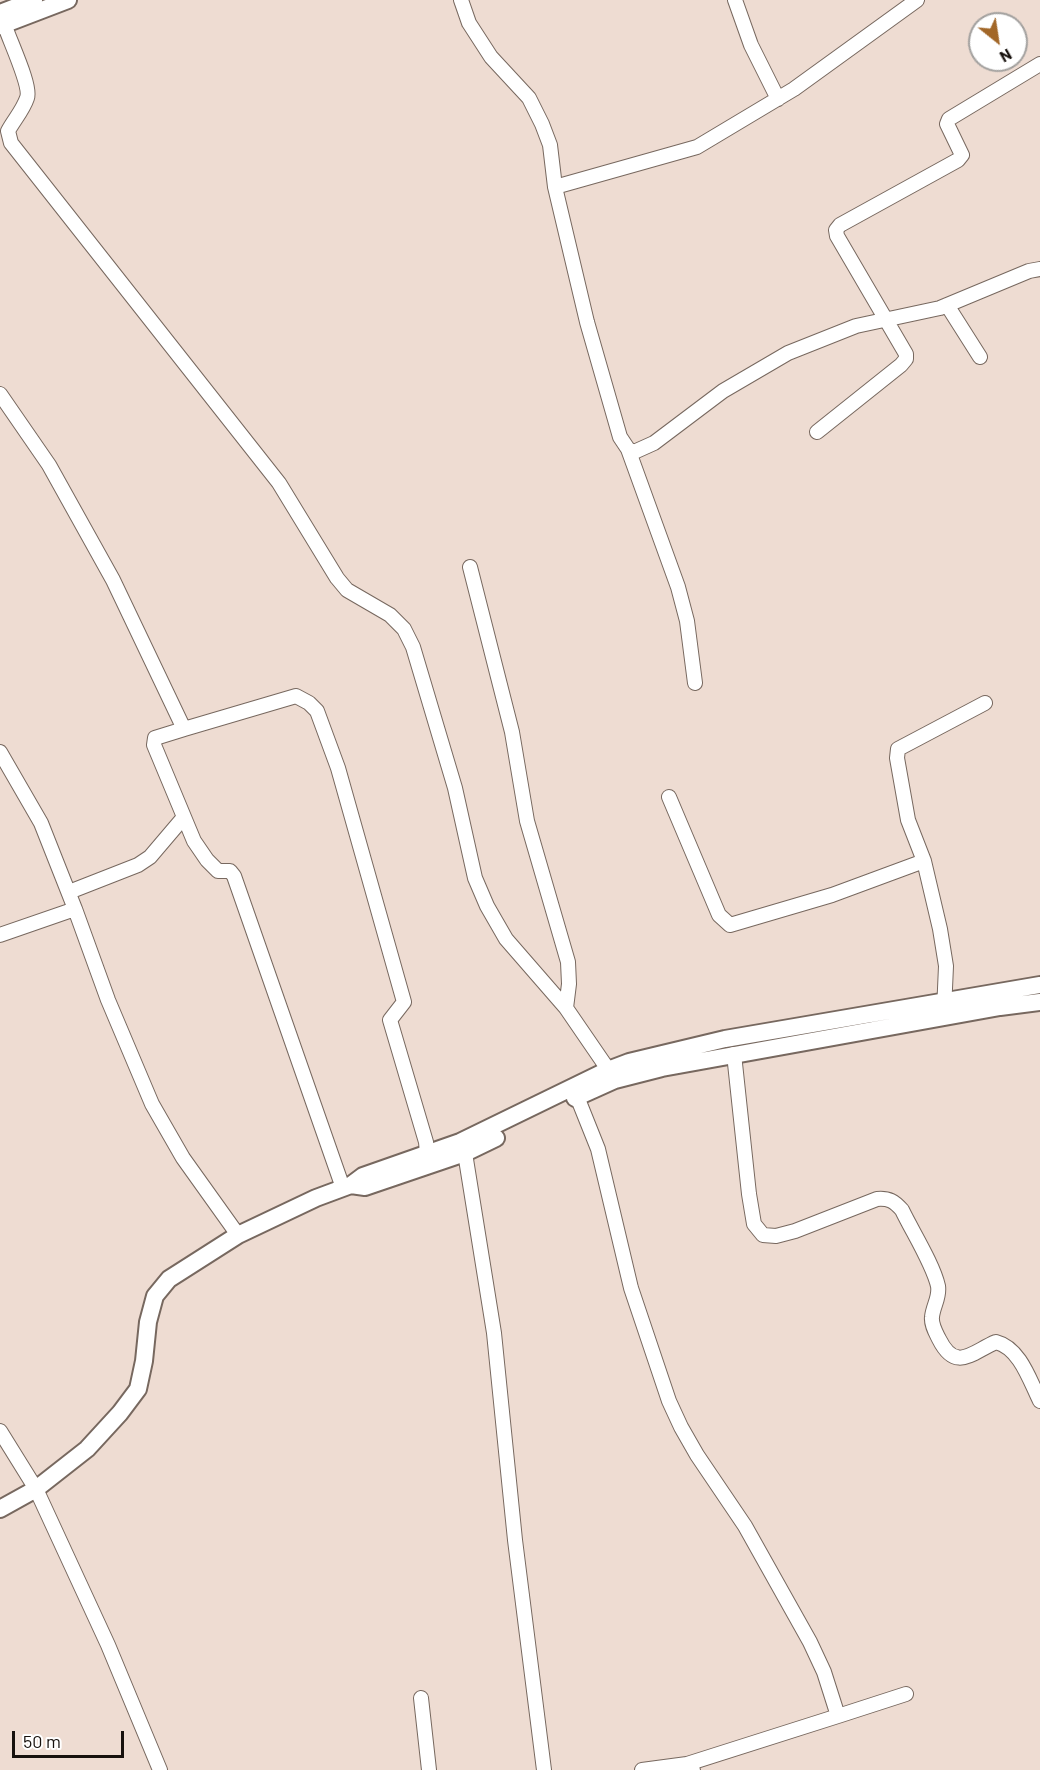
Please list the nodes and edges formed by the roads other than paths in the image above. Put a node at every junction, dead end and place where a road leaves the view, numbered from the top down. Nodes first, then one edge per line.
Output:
1 (68, 0) edge
2 (461, 0) edge
3 (735, 0) edge
4 (916, 0) edge
5 (23, 6) edge
6 (1, 19) edge
7 (1040, 64) edge
8 (778, 99) junction
9 (555, 187) junction
10 (1040, 269) edge
11 (947, 305) junction
12 (885, 320) junction
13 (980, 357) dead end
14 (0, 394) edge
15 (817, 432) dead end
16 (628, 449) junction
17 (470, 567) dead end
18 (694, 683) dead end
19 (985, 703) dead end
20 (184, 729) junction
21 (0, 752) edge
22 (669, 797) dead end
23 (184, 817) junction
24 (924, 861) junction
25 (69, 892) junction
26 (75, 909) junction
27 (0, 935) edge
28 (1040, 985) edge
29 (944, 1000) junction
30 (1040, 1002) edge
31 (566, 1008) junction
32 (943, 1018) junction
33 (734, 1054) junction
34 (611, 1075) junction
35 (576, 1091) junction
36 (465, 1153) junction
37 (428, 1159) junction
38 (347, 1186) junction
39 (238, 1235) junction
40 (1040, 1401) edge
41 (0, 1431) edge
42 (36, 1489) junction
43 (0, 1509) edge
44 (906, 1694) dead end
45 (421, 1698) dead end
46 (838, 1716) junction
47 (690, 1767) edge
48 (160, 1770) edge
49 (429, 1770) edge
50 (544, 1770) edge
51 (642, 1770) edge

1 - 5 street
2 - 9 street
3 - 8 street
4 - 8 street
5 - 6 street
6 - 31 street
7 - 12 street
8 - 9 street
9 - 16 street
10 - 11 street
11 - 12 street
11 - 13 street
12 - 15 street
12 - 16 street
14 - 20 street
16 - 18 street
17 - 31 street
19 - 24 street
20 - 23 street
20 - 37 street
21 - 25 street
22 - 24 street
23 - 25 street
23 - 38 street
24 - 29 street
25 - 26 street
26 - 27 street
26 - 39 street
28 - 29 street
29 - 32 street
29 - 34 street
30 - 32 street
31 - 34 street
32 - 33 street
33 - 34 street
33 - 40 street
34 - 35 street
35 - 36 street
35 - 37 street
35 - 46 street
36 - 37 street
36 - 50 street
37 - 38 street
38 - 39 street
39 - 42 street
41 - 42 street
42 - 43 street
42 - 48 street
44 - 46 street
45 - 49 street
46 - 47 street
47 - 51 street

